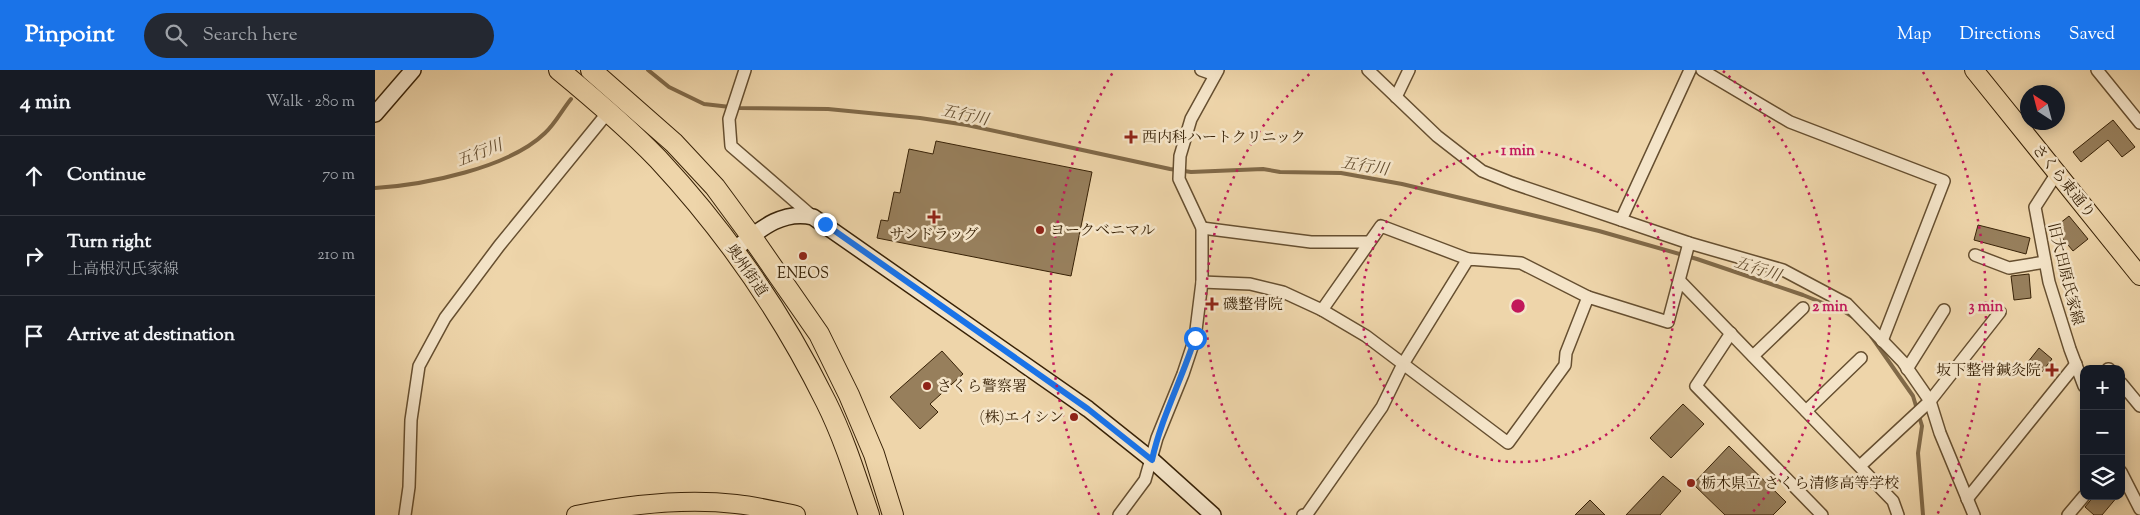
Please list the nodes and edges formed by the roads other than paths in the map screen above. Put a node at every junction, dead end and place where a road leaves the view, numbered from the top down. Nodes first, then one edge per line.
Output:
1 (413, 70) edge
2 (559, 70) edge
3 (591, 70) edge
4 (745, 70) edge
5 (1201, 70) edge
6 (1368, 70) edge
7 (1409, 70) edge
8 (1690, 70) edge
9 (1702, 70) edge
10 (1974, 70) edge
11 (2097, 70) edge
12 (1217, 72) edge
13 (1396, 97) junction
14 (609, 111) junction
15 (375, 114) edge
16 (2140, 123) edge
17 (2057, 173) junction
18 (813, 217) junction
19 (1621, 220) junction
20 (1202, 228) junction
21 (751, 236) junction
22 (1369, 242) junction
23 (1689, 243) junction
24 (734, 250) junction
25 (1975, 255) dead end
26 (1468, 259) junction
27 (2045, 262) junction
28 (2140, 276) edge
29 (1680, 281) junction
30 (1202, 282) junction
31 (1588, 297) junction
32 (1803, 308) dead end
33 (1322, 310) junction
34 (1944, 310) dead end
35 (2000, 312) dead end
36 (1731, 333) junction
37 (1882, 341) junction
38 (1753, 356) junction
39 (1861, 358) dead end
40 (1403, 364) junction
41 (2076, 364) junction
42 (1907, 369) junction
43 (2080, 375) edge
44 (2125, 388) edge
45 (1930, 401) junction
46 (2140, 406) edge
47 (1806, 411) junction
48 (1152, 460) junction
49 (1861, 466) junction
50 (2125, 480) edge
51 (1967, 499) junction
52 (2081, 500) edge
53 (2140, 509) edge
54 (645, 510) edge
55 (405, 515) edge
56 (576, 515) edge
57 (796, 515) edge
58 (869, 515) edge
59 (893, 515) edge
60 (1119, 515) edge
61 (1213, 515) edge
62 (1303, 515) edge
63 (1822, 515) edge
64 (1898, 515) edge
65 (1974, 515) edge
66 (2068, 515) edge

1 - 15 main road
2 - 14 highway, 奥州街道
3 - 21 highway, 奥州街道
4 - 18 street
5 - 12 street
6 - 13 street
7 - 13 street
8 - 19 street
9 - 37 street
10 - 17 main road, さくら東通り
11 - 16 street
12 - 20 street
13 - 19 street
14 - 24 highway, 奥州街道
14 - 55 street
17 - 27 street, 旧大田原氏家線
17 - 28 main road, さくら東通り
18 - 21 main road
18 - 48 main road
19 - 23 street
20 - 22 street
20 - 30 street
21 - 24 main road
21 - 59 highway, 奥州街道
22 - 26 street
22 - 33 street
23 - 29 street
23 - 37 street
24 - 58 highway, 奥州街道
25 - 27 street
26 - 31 street
26 - 40 street
27 - 41 street, 旧大田原氏家線
29 - 31 street
29 - 36 street
30 - 33 street
30 - 48 street
31 - 40 street
32 - 38 street
33 - 40 street
34 - 42 street
35 - 45 street
36 - 38 street
36 - 63 street
37 - 42 street
38 - 47 street
39 - 47 street
40 - 62 street
41 - 43 street, 旧大田原氏家線
41 - 51 street
42 - 45 street
44 - 46 street
45 - 49 street
45 - 51 street
47 - 49 street
48 - 60 street
48 - 61 main road
49 - 64 street
50 - 53 street
51 - 65 street
52 - 66 street
54 - 56 main road
54 - 57 main road

